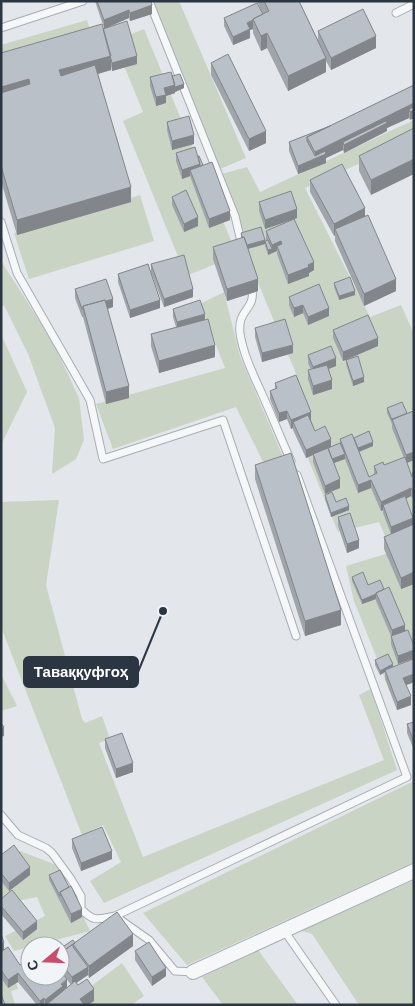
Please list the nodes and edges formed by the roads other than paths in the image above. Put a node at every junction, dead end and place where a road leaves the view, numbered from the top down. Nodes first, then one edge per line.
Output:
1 (83, 1) edge
2 (149, 1) edge
3 (414, 4) edge
4 (396, 13) dead end
5 (1, 28) edge
6 (1, 222) edge
7 (244, 254) edge
8 (249, 274) edge
9 (296, 636) dead end
10 (410, 776) edge
11 (1, 815) edge
12 (414, 871) edge
13 (115, 916) junction
14 (283, 929) junction
15 (193, 972) joint
16 (336, 1005) edge

1 - 5 lane
2 - 7 lane
3 - 4 lane
6 - 9 lane
8 - 10 lane
10 - 13 lane
11 - 13 lane
12 - 14 street
13 - 15 lane
14 - 15 street
14 - 16 lane

